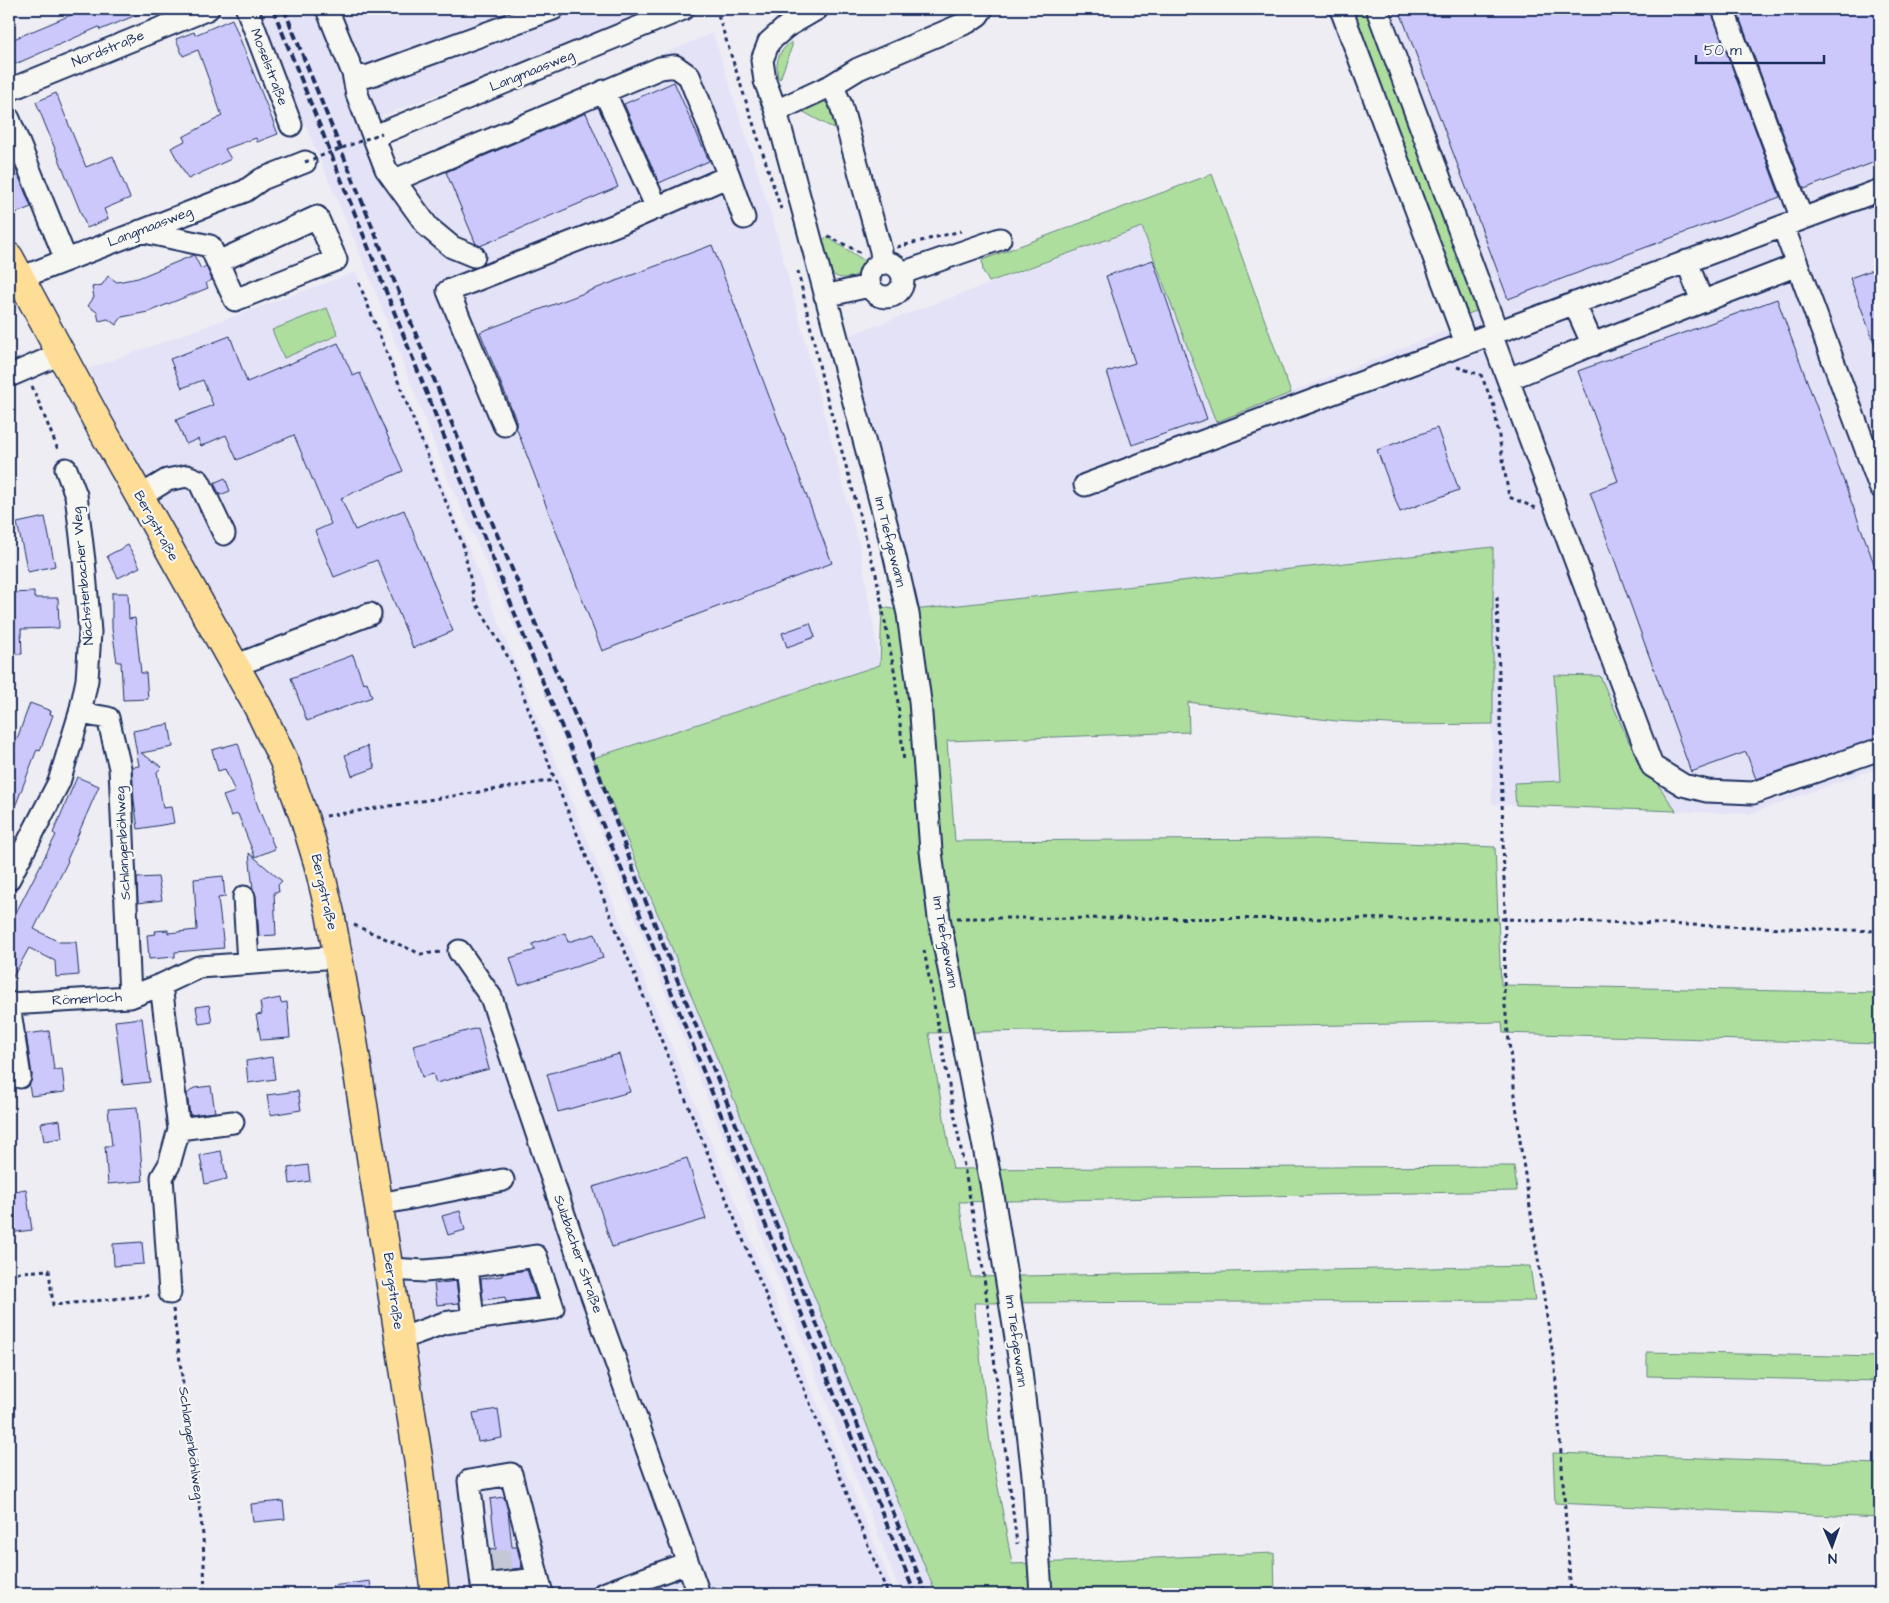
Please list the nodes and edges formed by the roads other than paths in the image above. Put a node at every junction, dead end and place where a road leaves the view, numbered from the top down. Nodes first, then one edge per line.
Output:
1 (208, 9) edge
2 (247, 9) edge
3 (327, 9) edge
4 (553, 9) edge
5 (684, 9) edge
6 (982, 9) edge
7 (1342, 9) edge
8 (1376, 9) edge
9 (1723, 9) edge
10 (814, 10) edge
11 (353, 73) junction
12 (832, 85) junction
13 (9, 90) edge
14 (604, 91) junction
15 (776, 112) junction
16 (9, 119) edge
17 (291, 125) dead end
18 (382, 133) road end
19 (305, 162) road end
20 (730, 176) junction
21 (395, 180) junction
22 (1880, 190) edge
23 (657, 208) junction
24 (744, 218) dead end
25 (1792, 222) junction
26 (140, 231) junction
27 (1000, 239) dead end
28 (474, 256) dead end
29 (881, 257) junction
30 (66, 260) junction
31 (1687, 261) junction
32 (218, 262) junction
33 (1797, 265) junction
34 (14, 267) edge
35 (902, 273) junction
36 (869, 286) junction
37 (815, 299) junction
38 (1702, 302) junction
39 (1574, 303) junction
40 (1494, 333) junction
41 (1466, 343) junction
42 (1593, 345) junction
43 (60, 354) junction
44 (17, 373) edge
45 (1509, 379) junction
46 (504, 425) dead end
47 (66, 469) road end
48 (1879, 481) edge
49 (1085, 485) dead end
50 (139, 497) junction
51 (224, 534) dead end
52 (370, 614) dead end
53 (234, 666) junction
54 (80, 713) junction
55 (1880, 749) edge
56 (9, 879) edge
57 (244, 897) dead end
58 (459, 951) road end
59 (338, 957) junction
60 (248, 963) junction
61 (160, 985) junction
62 (130, 997) junction
63 (9, 1004) edge
64 (20, 1077) dead end
65 (233, 1122) dead end
66 (179, 1129) junction
67 (503, 1180) dead end
68 (380, 1204) junction
69 (467, 1267) junction
70 (390, 1269) junction
71 (170, 1293) road end
72 (473, 1319) junction
73 (400, 1339) junction
74 (688, 1563) junction
75 (540, 1587) edge
76 (435, 1594) edge
77 (603, 1594) edge
78 (699, 1594) edge
79 (1041, 1594) edge

1 - 13 street, Nordstraße
2 - 17 street, Moselstraße
3 - 11 street
4 - 11 street
5 - 18 street, Langmaasweg
6 - 12 street
7 - 41 street
8 - 40 street
9 - 25 street
10 - 15 street, Im Tiefgewann
11 - 21 street
12 - 15 street
12 - 29 street
14 - 20 street
14 - 21 street
14 - 23 street
15 - 37 street, Im Tiefgewann
16 - 30 street
19 - 26 street, Langmaasweg
20 - 23 street
20 - 24 street
21 - 28 street
22 - 25 street
23 - 46 street
25 - 31 street
25 - 33 street
26 - 30 street, Langmaasweg
26 - 32 street
27 - 35 street
29 - 35 street
29 - 36 street
30 - 34 street, Langmaasweg
31 - 38 street
31 - 39 street
32 - 32 street
33 - 38 street
33 - 48 street
34 - 43 main road, Bergstraße
35 - 36 street
36 - 37 street
37 - 79 street, Im Tiefgewann
38 - 42 street
39 - 40 street
39 - 42 street
40 - 41 street
40 - 45 street
41 - 49 street
42 - 45 street
43 - 44 street
43 - 50 main road, Bergstraße
45 - 55 street
47 - 54 street, Nächstenbacher Weg
50 - 51 street
50 - 53 main road, Bergstraße
52 - 53 street
53 - 59 main road, Bergstraße
54 - 56 street, Nächstenbacher Weg
54 - 62 street, Schlangenböhlweg
57 - 60 street
58 - 74 street, Sulzbacher Straße
59 - 60 street, Römerloch
59 - 68 main road, Bergstraße
60 - 61 street, Römerloch
61 - 62 street, Römerloch
61 - 66 street
62 - 63 street, Römerloch
63 - 64 street, Römerloch
65 - 66 street
66 - 71 street
67 - 68 street
68 - 70 main road, Bergstraße
69 - 70 street
69 - 72 street
69 - 72 street
70 - 73 main road, Bergstraße
72 - 73 street
73 - 76 main road, Bergstraße
74 - 77 street
74 - 78 street, Sulzbacher Straße
75 - 75 street

